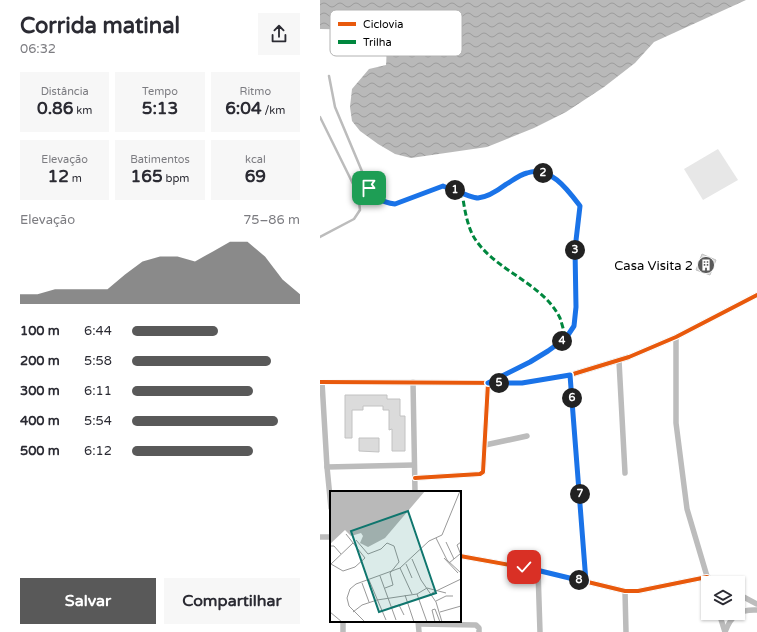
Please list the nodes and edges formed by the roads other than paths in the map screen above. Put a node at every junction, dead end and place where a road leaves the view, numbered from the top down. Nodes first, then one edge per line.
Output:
1 (329, 76) dead end
2 (320, 117) edge
3 (320, 237) edge
4 (757, 295) edge
5 (676, 337) junction
6 (619, 361) junction
7 (570, 375) junction
8 (321, 382) edge
9 (413, 382) junction
10 (488, 383) junction
11 (526, 436) dead end
12 (485, 445) junction
13 (414, 465) junction
14 (327, 467) junction
15 (624, 473) dead end
16 (415, 478) junction
17 (415, 491) edge
18 (330, 498) edge
19 (461, 556) edge
20 (538, 570) junction
21 (707, 576) edge
22 (701, 581) edge
23 (586, 582) junction
24 (625, 591) junction
25 (745, 598) edge
26 (757, 604) edge
27 (757, 610) edge
28 (721, 620) edge
29 (342, 622) edge
30 (418, 623) edge
31 (343, 632) edge
32 (419, 632) edge
33 (479, 632) edge
34 (540, 632) edge
35 (626, 632) edge
36 (725, 632) edge

1 - 10 lane
2 - 3 lane
4 - 5 street
5 - 6 street
5 - 21 street
6 - 7 street
6 - 15 street
7 - 10 street
7 - 23 street
8 - 9 street
8 - 14 street
9 - 10 street
9 - 13 street
10 - 12 street
11 - 12 street
12 - 16 street
13 - 14 street
13 - 16 street
14 - 18 street
16 - 17 street
19 - 20 street
20 - 23 street
20 - 34 street
22 - 24 street
23 - 24 street
24 - 35 street
25 - 26 street
27 - 36 street
28 - 36 street
29 - 31 street
30 - 32 street
30 - 33 street

